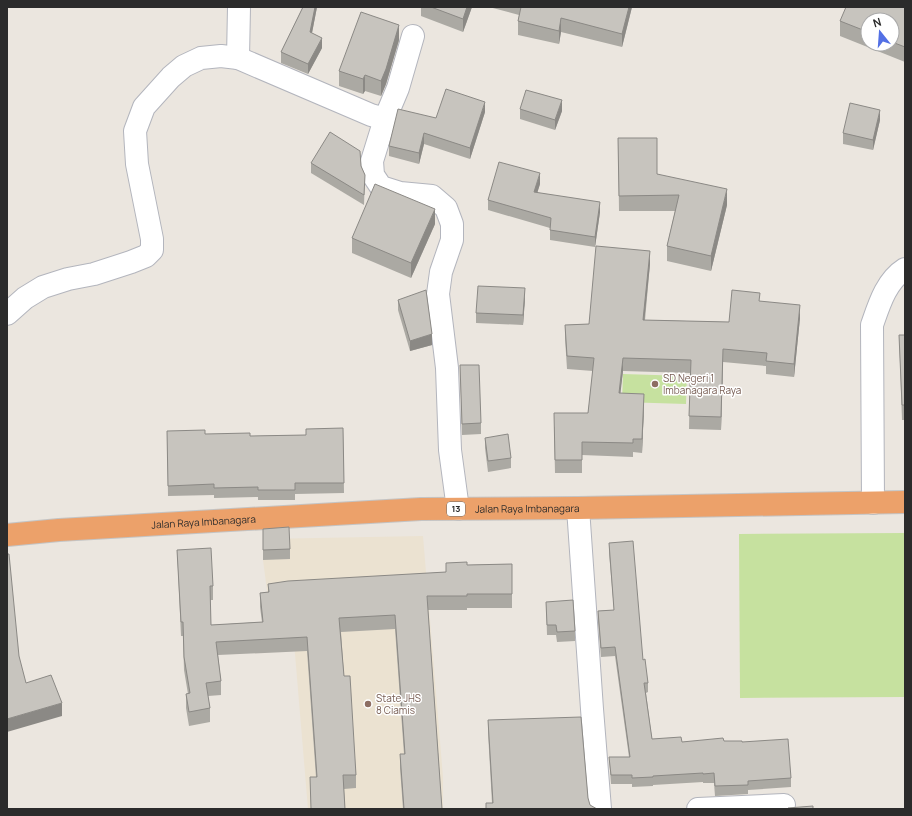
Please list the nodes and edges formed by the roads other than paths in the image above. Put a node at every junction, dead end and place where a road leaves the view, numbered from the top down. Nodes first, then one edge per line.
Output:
1 (239, 7) edge
2 (412, 36) dead end
3 (238, 58) junction
4 (385, 119) junction
5 (905, 269) edge
6 (7, 314) edge
7 (905, 502) edge
8 (873, 503) junction
9 (578, 508) junction
10 (458, 509) junction
11 (7, 535) edge
12 (784, 805) dead end
13 (600, 809) edge
14 (698, 809) edge

1 - 3 street
2 - 4 street
3 - 4 street
3 - 6 street
4 - 10 street
5 - 8 street
7 - 8 highway, Jalan Raya Imbanagara / 13
8 - 9 highway, Jalan Raya Imbanagara / 13
9 - 10 highway, Jalan Raya Imbanagara / 13
9 - 13 street
10 - 11 highway, Jalan Raya Imbanagara / 13
12 - 14 street

